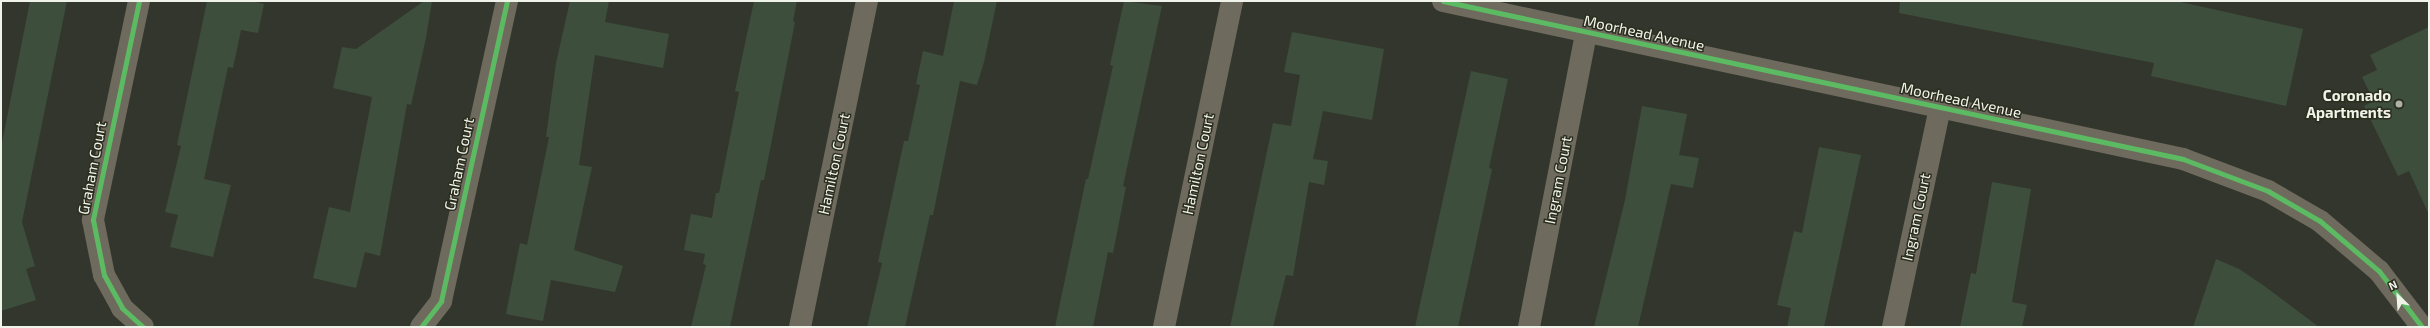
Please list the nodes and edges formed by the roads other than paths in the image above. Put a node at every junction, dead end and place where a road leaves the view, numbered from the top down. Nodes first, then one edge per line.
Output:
1 (139, 1) edge
2 (507, 1) edge
3 (867, 1) edge
4 (1232, 1) edge
5 (1443, 1) edge
6 (1586, 33) junction
7 (1940, 107) junction
8 (143, 327) edge
9 (421, 327) edge
10 (800, 327) edge
11 (1164, 327) edge
12 (1529, 327) edge
13 (1893, 327) edge
14 (2422, 327) edge

1 - 8 street, Graham Court
2 - 9 street, Graham Court
3 - 10 street, Hamilton Court
4 - 11 street, Hamilton Court
5 - 6 street, Moorhead Avenue
6 - 7 street, Moorhead Avenue
6 - 12 street, Ingram Court
7 - 13 street, Ingram Court
7 - 14 street, Moorhead Avenue

